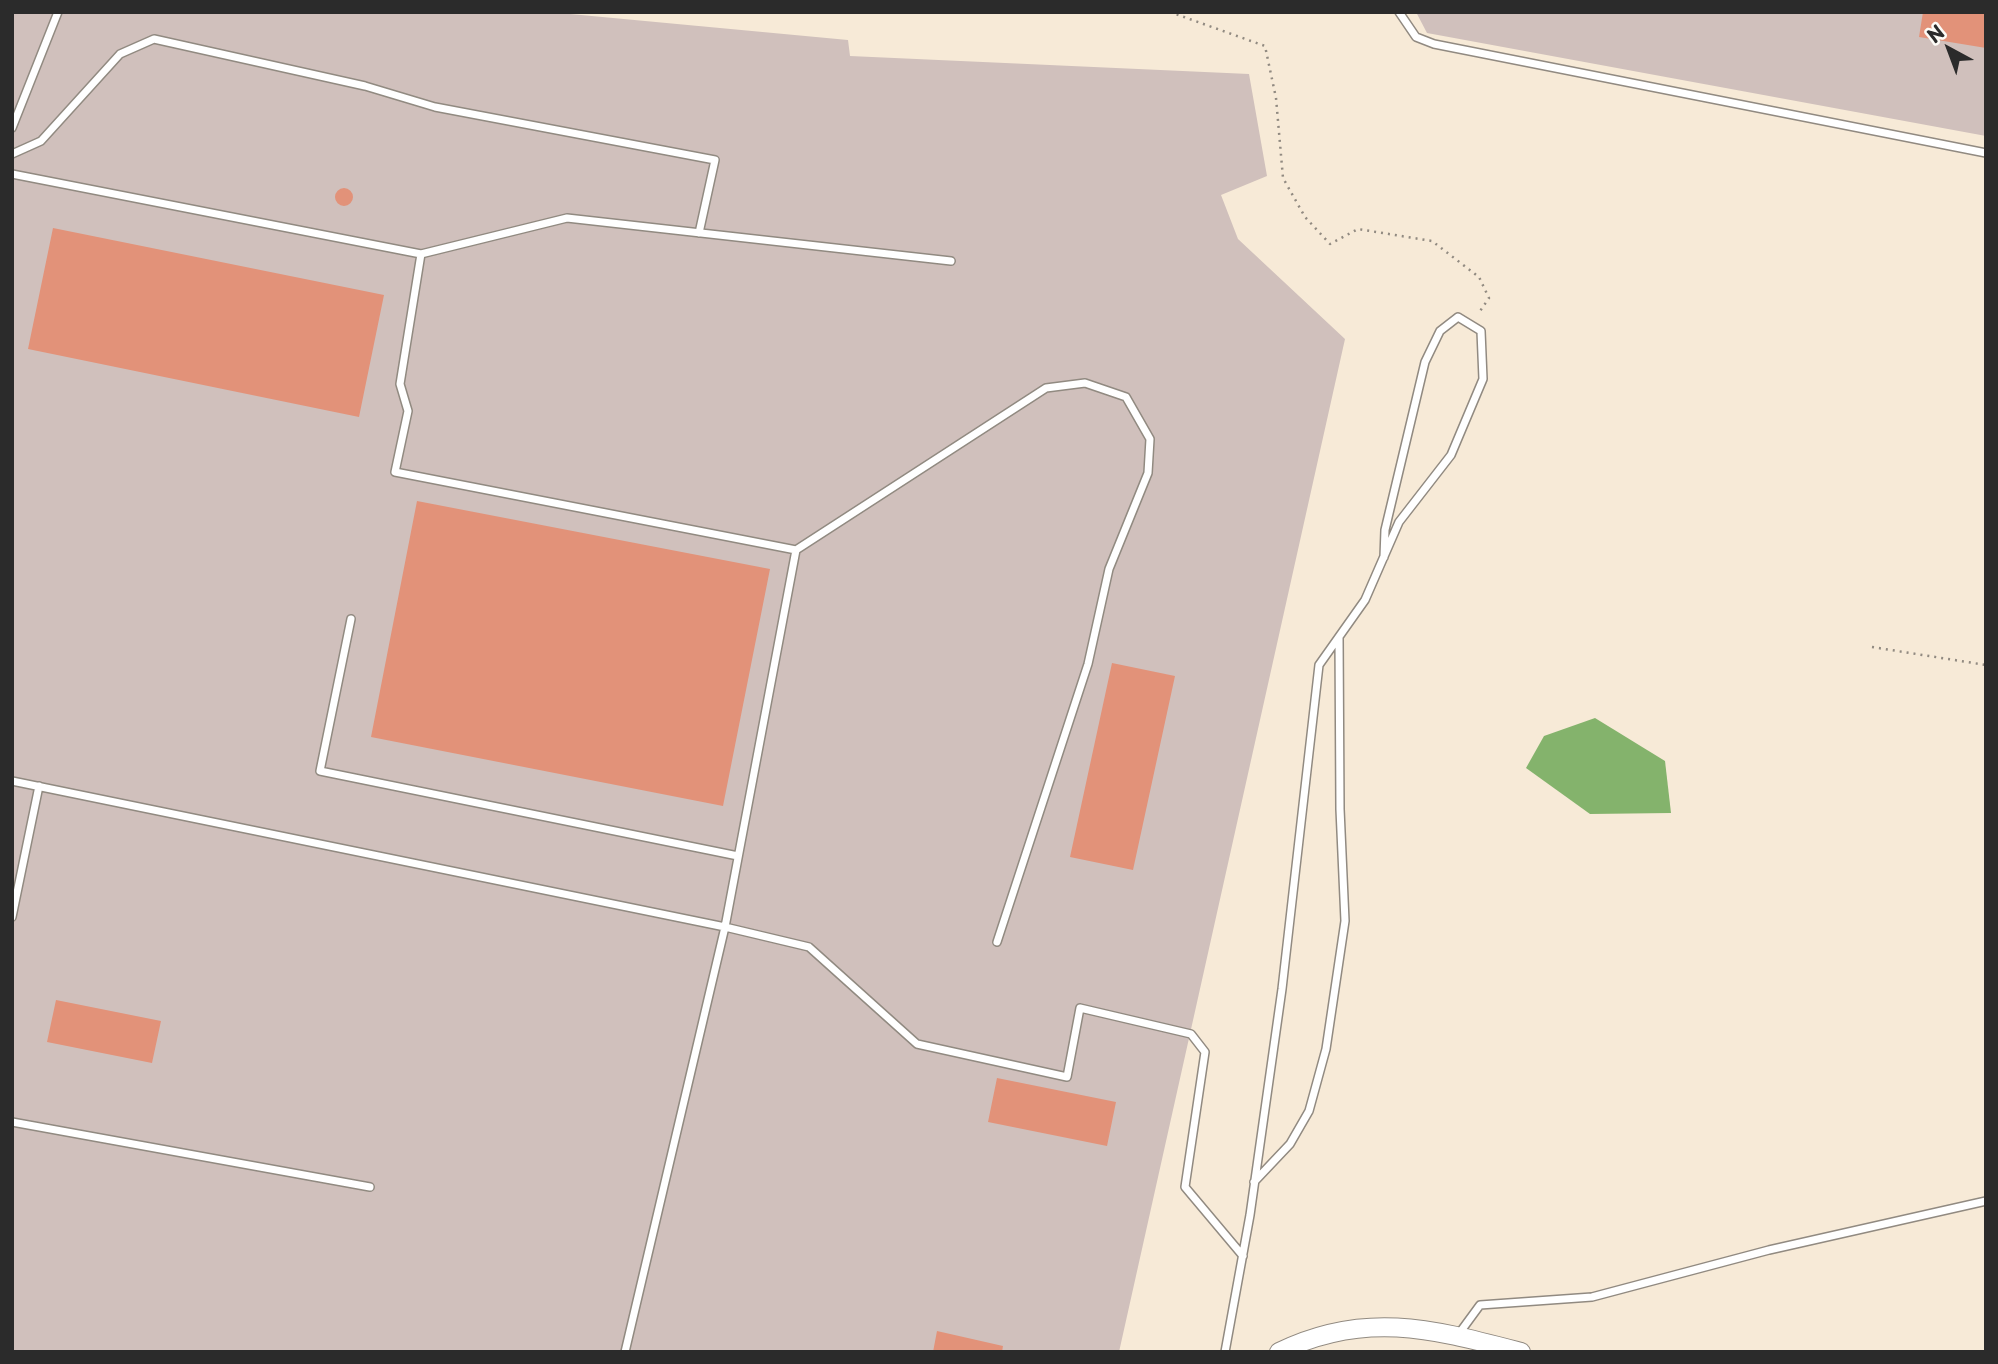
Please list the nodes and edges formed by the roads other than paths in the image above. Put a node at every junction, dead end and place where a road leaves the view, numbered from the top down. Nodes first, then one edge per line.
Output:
1 (58, 12) edge
2 (1399, 12) edge
3 (12, 128) edge
4 (1986, 153) edge
5 (12, 154) edge
6 (12, 174) edge
7 (699, 233) junction
8 (421, 254) junction
9 (951, 261) dead end
10 (796, 550) junction
11 (1384, 557) junction
12 (351, 619) dead end
13 (1339, 637) junction
14 (12, 781) edge
15 (39, 786) junction
16 (738, 856) junction
17 (12, 917) edge
18 (725, 927) junction
19 (997, 943) dead end
20 (12, 1122) edge
21 (1253, 1182) junction
22 (370, 1187) dead end
23 (1986, 1201) edge
24 (1243, 1256) junction
25 (1458, 1335) junction
26 (625, 1352) edge
27 (1225, 1352) edge
28 (1279, 1352) edge
29 (1521, 1352) edge

1 - 3 lane
2 - 4 lane
5 - 7 lane
6 - 8 lane
7 - 8 lane
7 - 9 lane
8 - 10 lane
10 - 16 lane
10 - 19 lane
11 - 11 lane
11 - 13 lane
12 - 16 lane
13 - 21 lane
13 - 21 lane
14 - 15 lane
15 - 17 lane
15 - 18 lane
16 - 18 lane
18 - 24 lane
18 - 26 lane
20 - 22 lane
21 - 24 lane
23 - 25 lane
24 - 27 lane
25 - 28 street
25 - 29 street

